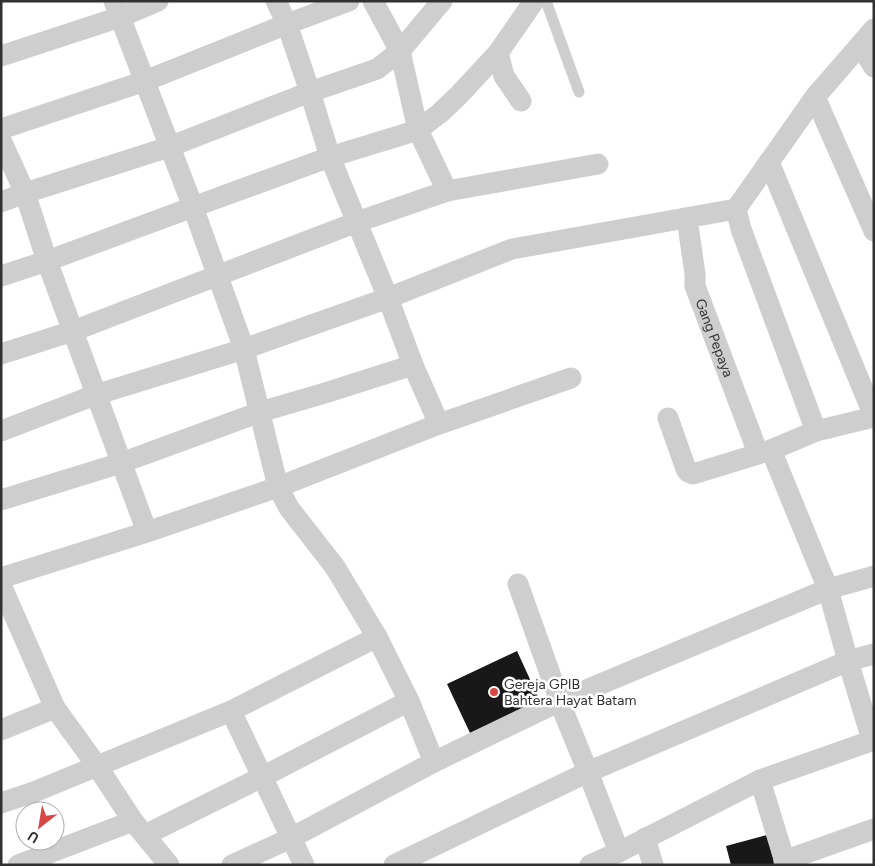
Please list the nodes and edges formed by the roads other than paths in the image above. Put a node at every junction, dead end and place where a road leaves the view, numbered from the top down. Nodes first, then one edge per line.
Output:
1 (158, 1) edge
2 (276, 1) edge
3 (349, 1) edge
4 (373, 1) edge
5 (442, 1) edge
6 (534, 1) edge
7 (546, 1) edge
8 (117, 9) edge
9 (287, 24) junction
10 (867, 37) edge
11 (400, 51) junction
12 (498, 53) junction
13 (1, 56) edge
14 (874, 67) edge
15 (145, 81) junction
16 (310, 92) junction
17 (579, 92) dead end
18 (815, 96) junction
19 (521, 101) dead end
20 (1, 129) edge
21 (418, 130) junction
22 (1, 140) edge
23 (169, 146) junction
24 (330, 157) junction
25 (769, 162) junction
26 (598, 164) dead end
27 (447, 191) junction
28 (25, 192) junction
29 (1, 202) edge
30 (193, 206) junction
31 (736, 209) junction
32 (687, 218) junction
33 (357, 222) junction
34 (874, 231) edge
35 (47, 261) junction
36 (218, 275) junction
37 (1, 276) edge
38 (388, 298) junction
39 (73, 331) junction
40 (244, 349) junction
41 (1, 354) edge
42 (413, 365) junction
43 (571, 378) dead end
44 (96, 395) junction
45 (260, 412) junction
46 (874, 416) edge
47 (668, 418) dead end
48 (439, 424) junction
49 (1, 431) edge
50 (816, 431) junction
51 (764, 451) junction
52 (121, 463) junction
53 (278, 487) junction
54 (1, 500) edge
55 (147, 532) junction
56 (874, 576) edge
57 (1, 578) edge
58 (518, 584) dead end
59 (1, 586) edge
60 (828, 589) junction
61 (377, 637) junction
62 (874, 654) edge
63 (848, 661) junction
64 (409, 701) junction
65 (560, 702) junction
66 (55, 708) junction
67 (231, 711) junction
68 (1, 730) edge
69 (873, 740) edge
70 (434, 762) junction
71 (97, 766) junction
72 (588, 772) junction
73 (262, 777) junction
74 (760, 780) junction
75 (1, 803) edge
76 (139, 828) junction
77 (874, 829) edge
78 (291, 838) junction
79 (645, 838) junction
80 (619, 852) junction
81 (785, 863) edge
82 (18, 865) edge
83 (169, 865) edge
84 (232, 865) edge
85 (304, 865) edge
86 (394, 865) edge
87 (590, 865) edge
88 (653, 865) edge

1 - 8 street
2 - 9 street
3 - 9 street
4 - 11 street
5 - 11 street
6 - 12 street
7 - 17 lane
8 - 13 street
8 - 15 street
9 - 15 street
9 - 16 street
10 - 14 street
10 - 18 street
11 - 16 street
11 - 21 street
12 - 19 street
12 - 21 street
15 - 20 street
15 - 23 street
16 - 23 street
16 - 24 street
18 - 25 street
18 - 34 street
21 - 24 street
21 - 27 street
22 - 28 street
23 - 28 street
23 - 30 street
24 - 30 street
24 - 33 street
25 - 31 street
25 - 46 street
26 - 27 street
27 - 33 street
28 - 29 street
28 - 35 street
30 - 35 street
30 - 36 street
31 - 32 street
31 - 50 street
32 - 38 street
32 - 51 street, Gang Pepaya
33 - 36 street
33 - 38 street
35 - 37 street
35 - 39 street
36 - 39 street
36 - 40 street
38 - 40 street
38 - 42 street
39 - 41 street
39 - 44 street
40 - 44 street
40 - 45 street
42 - 45 street
42 - 48 street
43 - 48 street
44 - 49 street
44 - 52 street
45 - 52 street
45 - 53 street
46 - 50 street
47 - 51 street
48 - 53 street
50 - 51 street
51 - 60 street, Gang Pepaya
52 - 54 street
52 - 55 street
53 - 55 street
53 - 61 street
55 - 57 street
56 - 60 street
58 - 65 street
59 - 66 street
60 - 63 street, Gang Pepaya
60 - 65 street
61 - 64 street
61 - 67 street
62 - 63 street
63 - 69 street, Gang Pepaya
63 - 72 street
64 - 70 street
64 - 73 street
65 - 70 street
65 - 72 street
66 - 68 street
66 - 71 street
67 - 71 street
67 - 73 street
69 - 74 street
70 - 78 street
71 - 75 street
71 - 76 street
72 - 80 street
72 - 86 street
73 - 76 street
73 - 78 street
74 - 79 street
74 - 81 street
76 - 82 street
76 - 83 street
77 - 81 street
78 - 84 street
78 - 85 street
79 - 80 street
79 - 88 street
80 - 87 street

